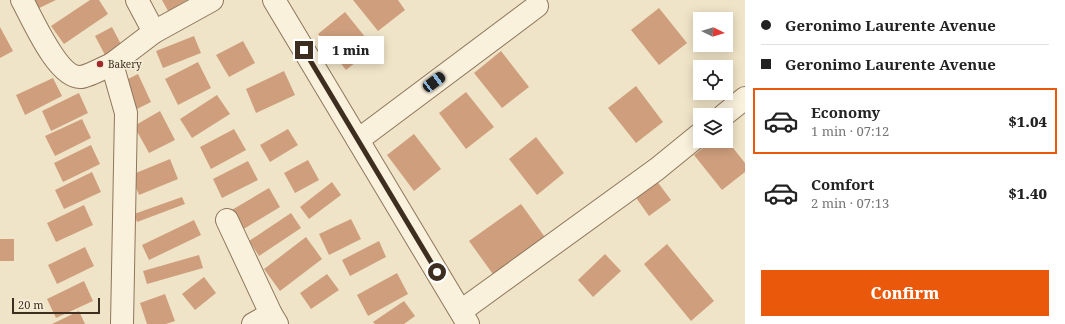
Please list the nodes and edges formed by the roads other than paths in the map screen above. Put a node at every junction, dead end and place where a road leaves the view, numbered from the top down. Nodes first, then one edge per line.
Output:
1 (22, 0) edge
2 (137, 0) edge
3 (212, 0) edge
4 (274, 0) edge
5 (537, 6) dead end
6 (154, 32) junction
7 (112, 64) junction
8 (745, 98) edge
9 (733, 108) edge
10 (358, 140) junction
11 (693, 140) edge
12 (227, 220) dead end
13 (465, 317) edge
14 (267, 321) edge
15 (122, 324) edge

1 - 7 street
2 - 6 street
3 - 6 street
4 - 10 street
5 - 10 street
6 - 7 street
7 - 15 street
8 - 9 street
10 - 13 street
11 - 13 street
12 - 14 street

